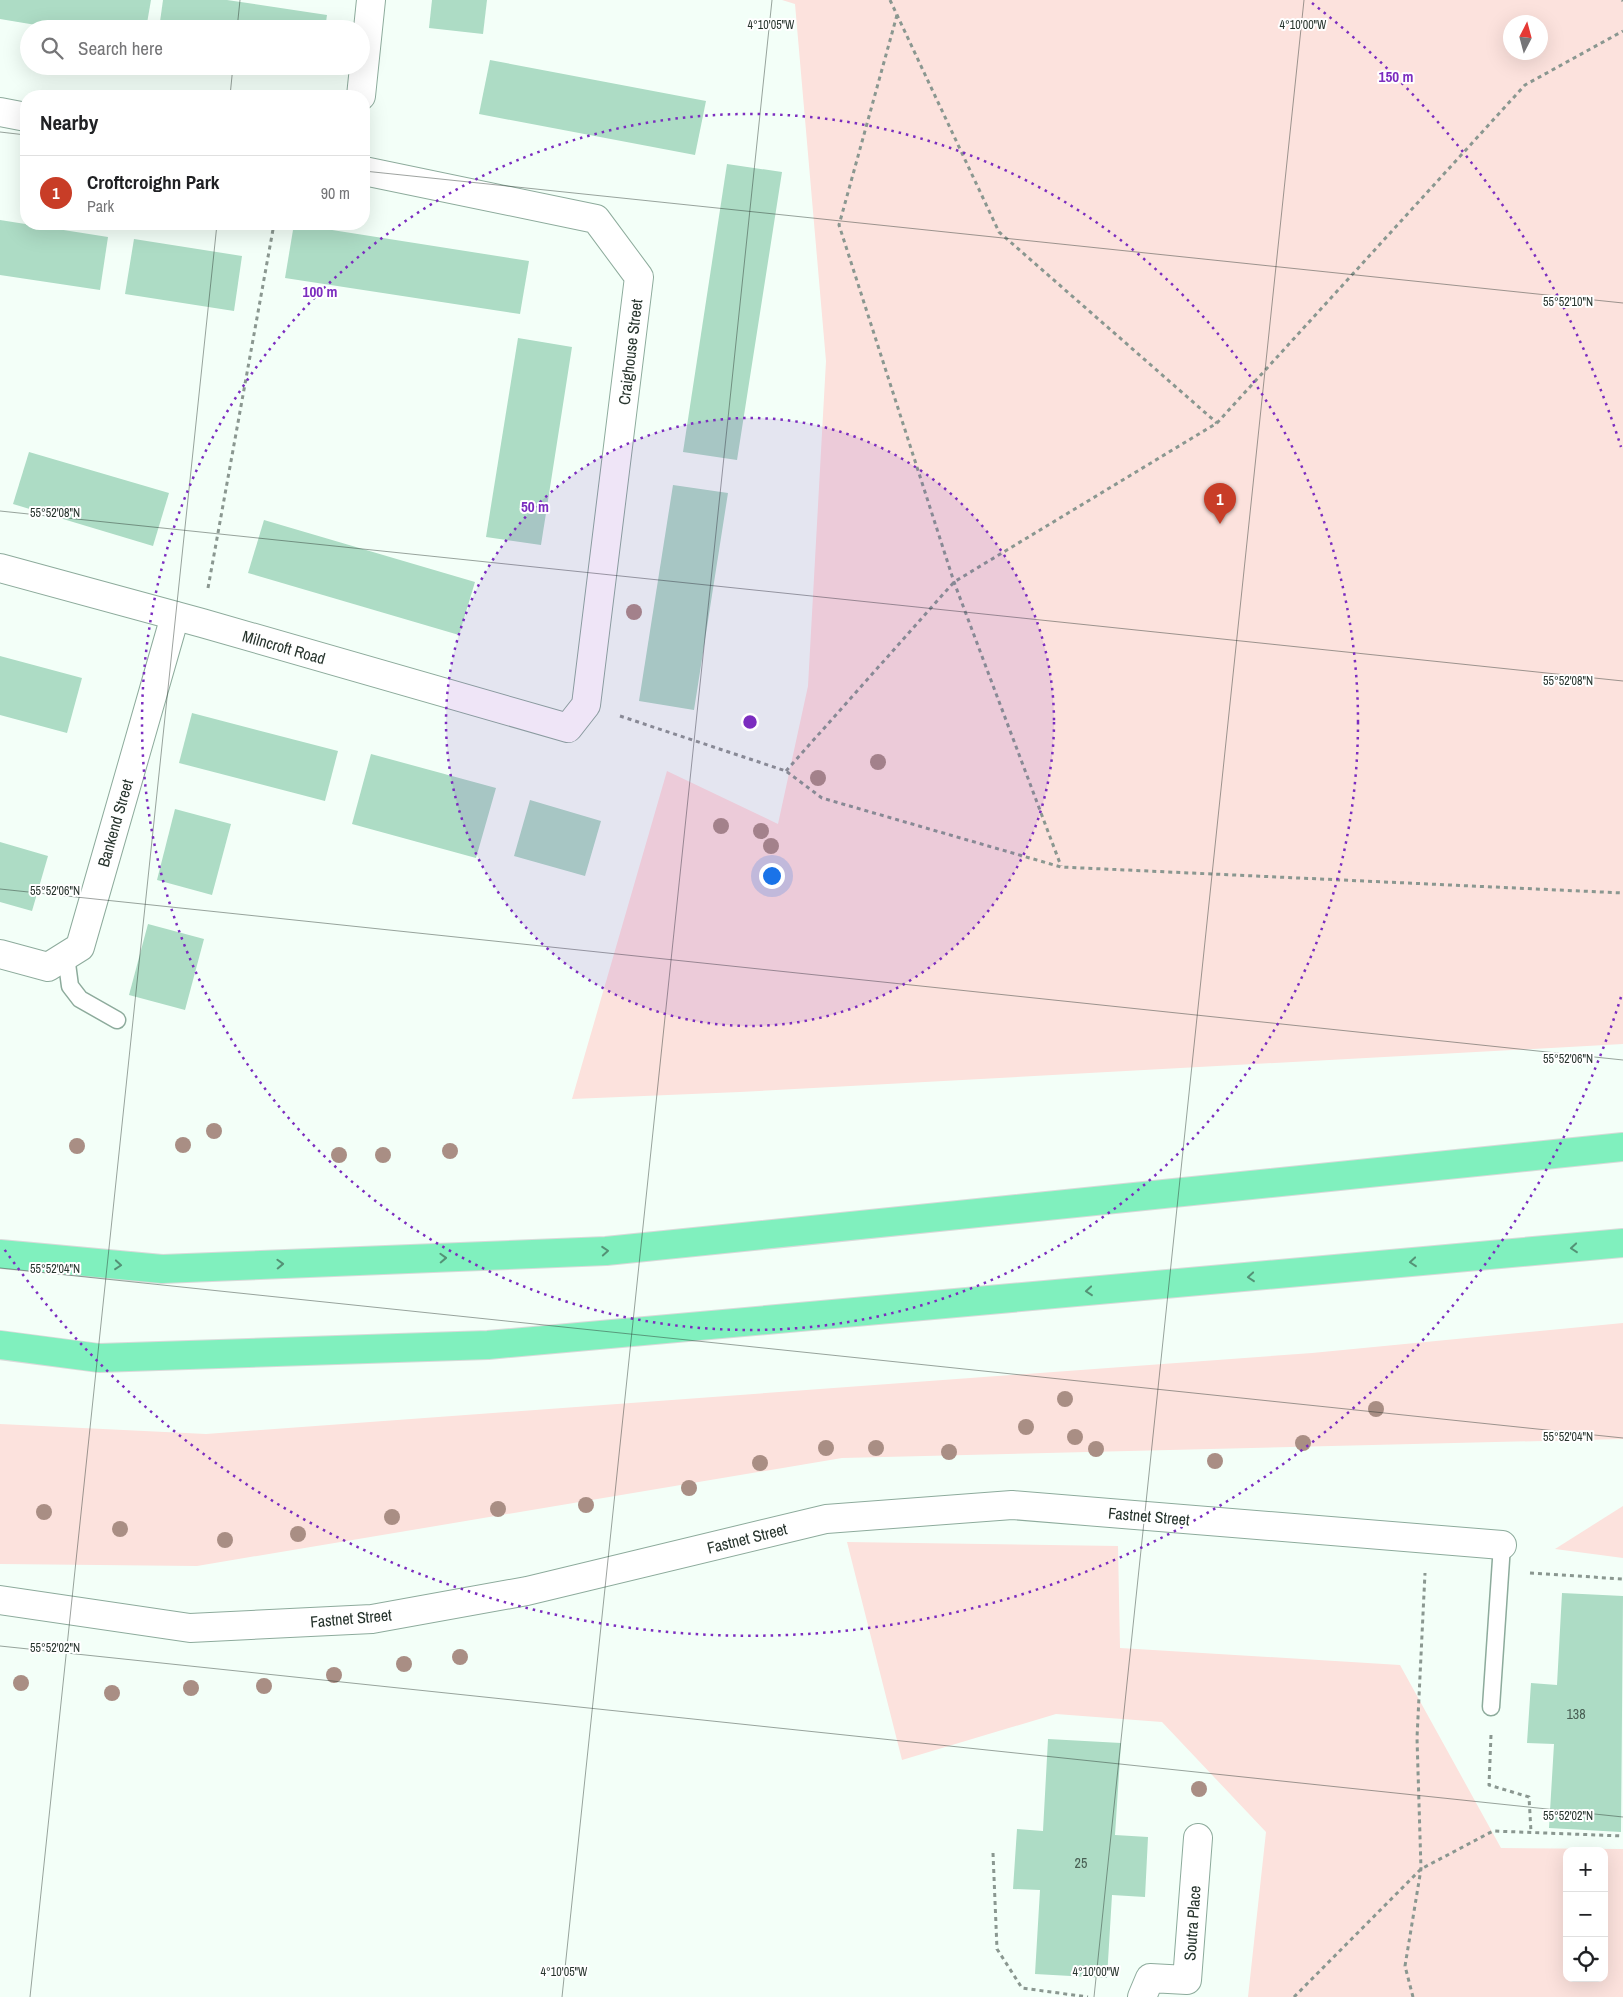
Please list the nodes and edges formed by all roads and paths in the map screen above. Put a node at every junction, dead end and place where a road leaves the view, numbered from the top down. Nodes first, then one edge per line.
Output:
1 (370, 0) edge
2 (890, 0) edge
3 (897, 15) junction
4 (368, 20) edge
5 (1623, 31) edge
6 (363, 75) edge
7 (362, 90) edge
8 (0, 112) edge
9 (20, 115) edge
10 (370, 172) edge
11 (273, 230) edge
12 (1217, 423) junction
13 (0, 568) edge
14 (954, 582) junction
15 (175, 616) junction
16 (202, 623) junction
17 (586, 704) junction
18 (568, 728) joint
19 (786, 771) junction
20 (1061, 867) junction
21 (1623, 893) edge
22 (0, 954) edge
23 (66, 956) junction
24 (117, 1020) dead end
25 (1623, 1147) edge
26 (1623, 1243) edge
27 (0, 1254) edge
28 (0, 1345) edge
29 (1426, 1539) junction
30 (1501, 1558) junction
31 (1623, 1579) edge
32 (0, 1600) edge
33 (1491, 1707) joint
34 (1531, 1832) junction
35 (1623, 1836) edge
36 (1198, 1838) dead end
37 (993, 1853) dead end
38 (1421, 1869) junction
39 (1088, 1997) edge
40 (1142, 1997) edge
41 (1294, 1997) edge
42 (1413, 1997) edge

1 - 4 street
2 - 3 path
3 - 12 path
3 - 14 path
5 - 12 path
6 - 7 street
8 - 9 street
10 - 17 street, Craighouse Street
11 - 16 path
12 - 14 path
13 - 15 street, Milncroft Road
14 - 19 path
14 - 20 path
15 - 16 street, Milncroft Road
15 - 23 street, Bankend Street
16 - 18 street, Milncroft Road
17 - 18 street, Craighouse Street
17 - 19 path
19 - 20 path
20 - 21 path
22 - 23 street, Bankend Street
23 - 24 lane
27 -> 25 highway
26 -> 28 highway
29 - 30 street, Fastnet Street
29 - 32 street, Fastnet Street
29 - 38 path
30 - 31 path
30 - 33 lane
33 - 34 path
34 - 35 path
34 - 38 path
36 - 40 street, Soutra Place
37 - 39 path
38 - 41 path
38 - 42 path

